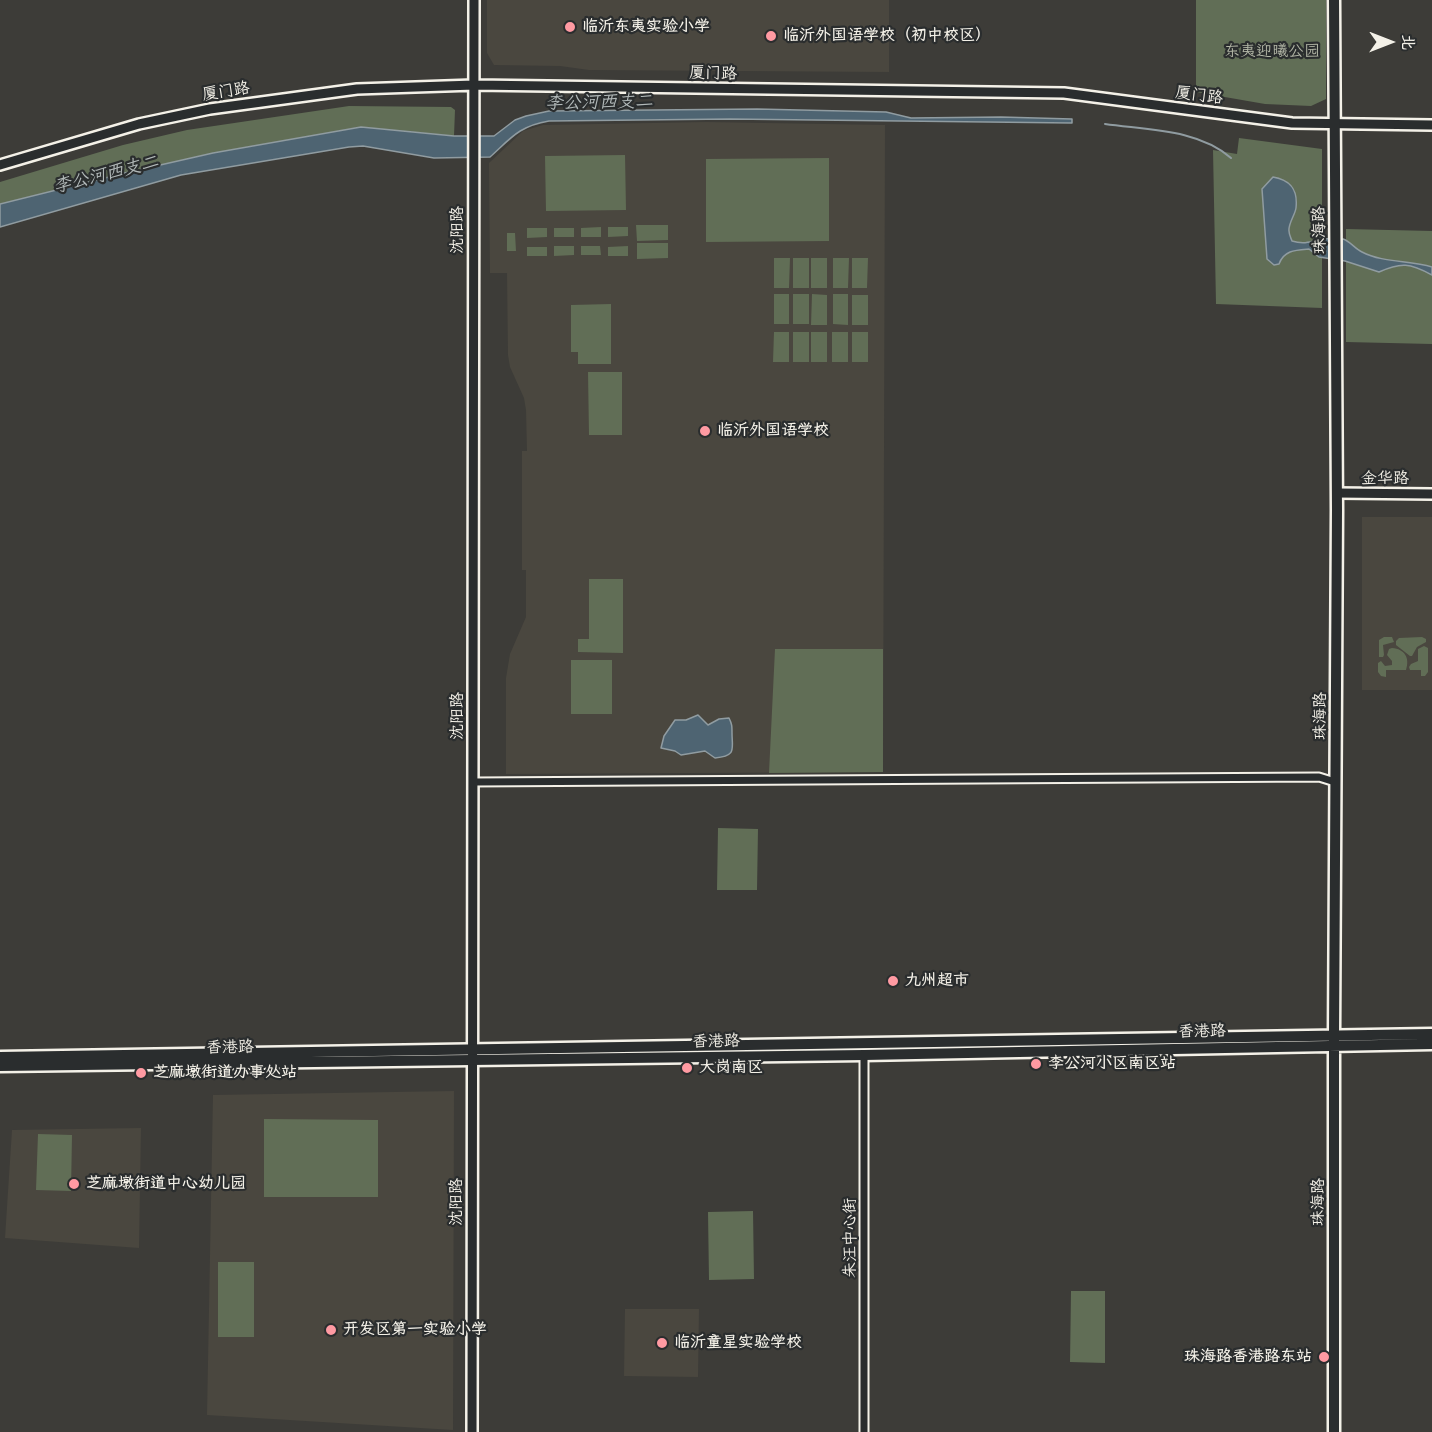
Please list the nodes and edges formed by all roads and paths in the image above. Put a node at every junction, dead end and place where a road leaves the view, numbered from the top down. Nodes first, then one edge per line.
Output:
1 (474, 0) edge
2 (1334, 0) edge
3 (474, 85) junction
4 (1335, 123) junction
5 (1432, 124) edge
6 (0, 165) edge
7 (1337, 493) junction
8 (1432, 494) edge
9 (473, 782) junction
10 (1335, 782) junction
11 (1432, 1034) edge
12 (1334, 1040) junction
13 (1432, 1044) edge
14 (864, 1049) junction
15 (472, 1055) junction
16 (0, 1057) edge
17 (0, 1066) edge
18 (472, 1432) edge
19 (864, 1432) edge
20 (1334, 1432) edge

1 - 3 street, 沈阳路
2 - 4 main road, 珠海路
3 - 4 street, 厦门路
3 - 6 street, 厦门路
3 - 9 street, 沈阳路
4 - 5 street, 厦门路
4 - 7 main road, 珠海路
7 - 8 street, 金华路
7 - 10 main road, 珠海路
9 - 10 street
9 - 15 street, 沈阳路
10 - 12 main road, 珠海路
11 - 12 main road, 香港路
12 - 13 main road, 香港路
12 - 14 main road, 香港路
12 - 20 main road, 珠海路
14 - 15 main road, 香港路
14 - 19 street, 朱汪中心街
15 - 16 main road, 香港路
15 - 17 main road, 香港路
15 - 18 street, 沈阳路

